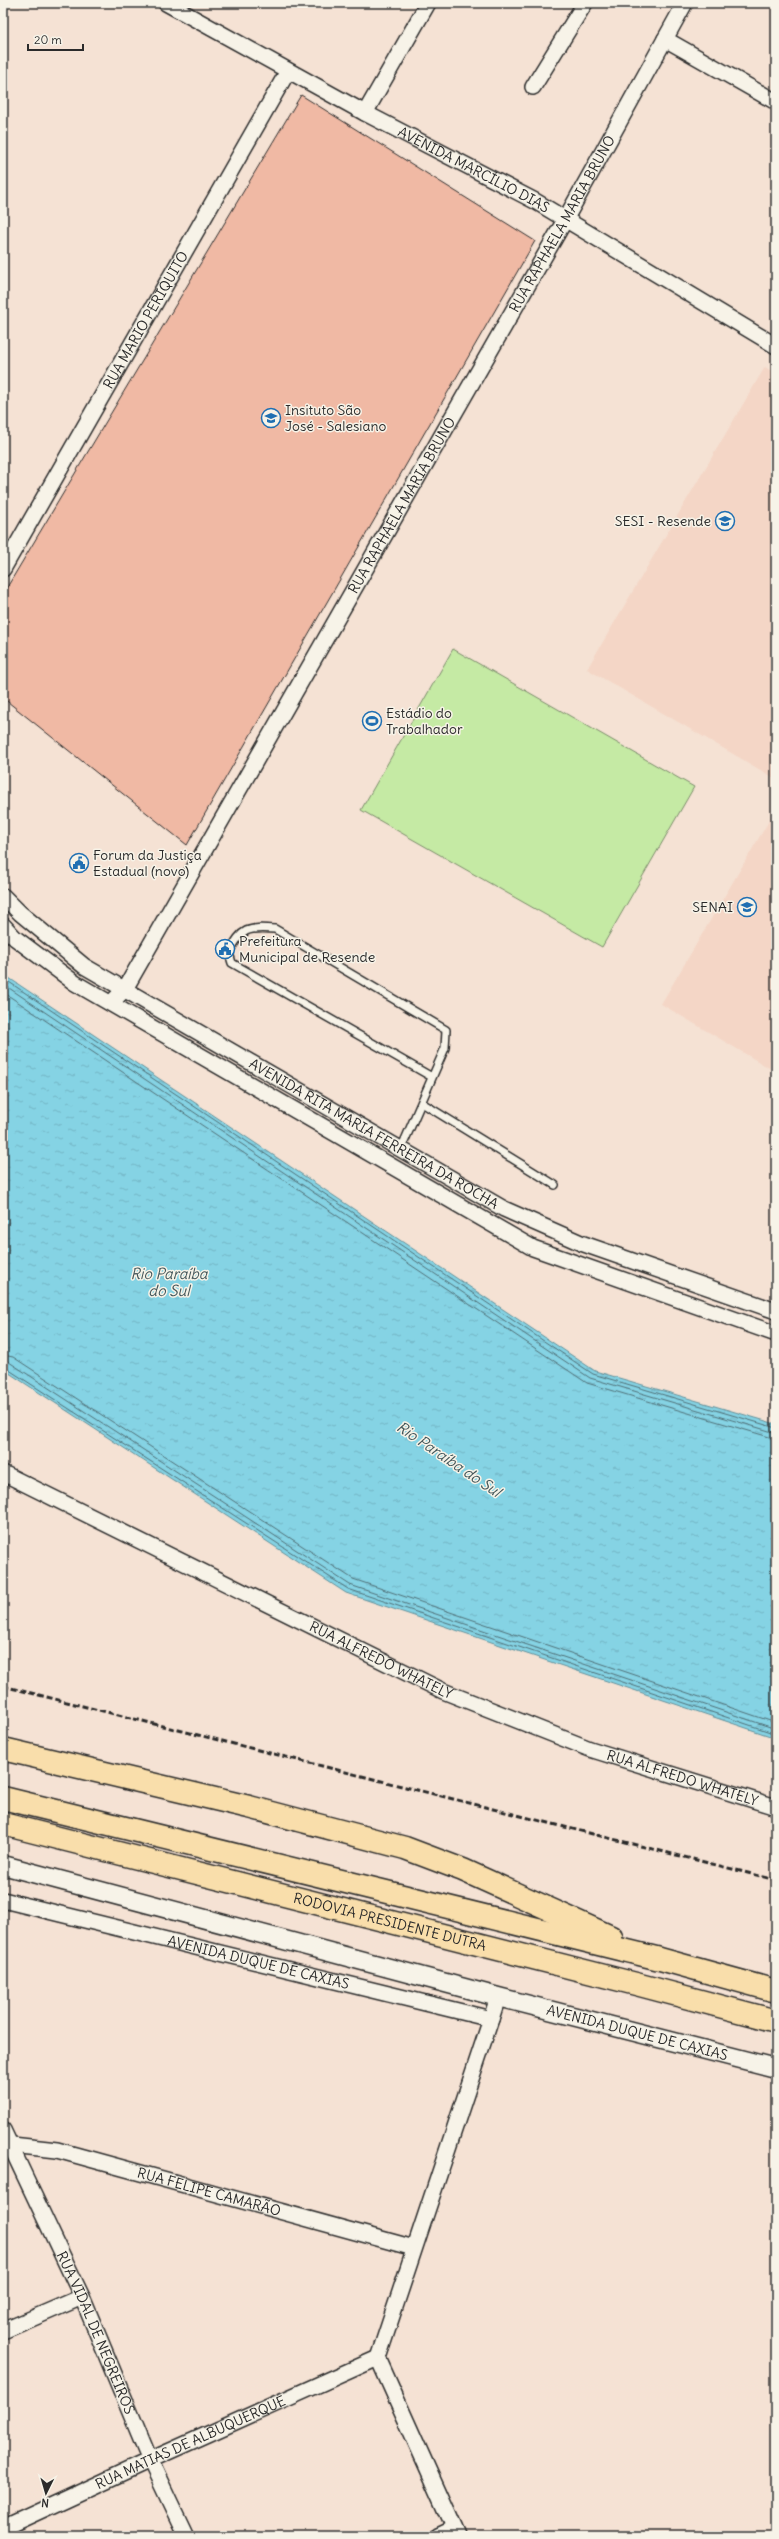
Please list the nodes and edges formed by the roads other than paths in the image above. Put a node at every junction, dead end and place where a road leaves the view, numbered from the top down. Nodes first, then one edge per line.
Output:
1 (166, 3) edge
2 (428, 3) edge
3 (585, 3) edge
4 (685, 3) edge
5 (665, 39) junction
6 (288, 71) junction
7 (533, 87) dead end
8 (776, 102) edge
9 (365, 113) junction
10 (565, 220) junction
11 (776, 346) edge
12 (3, 569) edge
13 (3, 896) edge
14 (3, 925) edge
15 (125, 989) junction
16 (111, 1003) junction
17 (432, 1077) junction
18 (422, 1103) junction
19 (401, 1149) junction
20 (555, 1186) dead end
21 (776, 1311) edge
22 (776, 1334) edge
23 (3, 1473) edge
24 (3, 1749) edge
25 (3, 1798) edge
26 (776, 1807) edge
27 (3, 1824) edge
28 (3, 1865) edge
29 (3, 1900) edge
30 (660, 1959) junction
31 (776, 1991) edge
32 (498, 1997) junction
33 (491, 2019) junction
34 (776, 2022) edge
35 (776, 2068) edge
36 (3, 2130) edge
37 (6, 2144) edge
38 (414, 2248) junction
39 (82, 2297) junction
40 (3, 2331) edge
41 (378, 2358) junction
42 (150, 2460) junction
43 (3, 2528) edge
44 (456, 2532) edge
45 (186, 2536) edge
46 (437, 2536) edge

1 - 6 street, AVENIDA MARCÍLIO DIAS
2 - 9 street
3 - 7 street
4 - 5 street, RUA RAPHAELA MARIA BRUNO
5 - 8 street
5 - 10 street, RUA RAPHAELA MARIA BRUNO
6 - 9 street, AVENIDA MARCÍLIO DIAS
6 - 12 street, RUA MARIO PERIQUITO
9 - 10 street, AVENIDA MARCÍLIO DIAS
10 - 11 street, AVENIDA MARCÍLIO DIAS
10 - 15 street, RUA RAPHAELA MARIA BRUNO
13 - 15 street, AVENIDA RITA MARIA FERREIRA DA ROCHA
14 - 16 street, AVENIDA RITA MARIA FERREIRA DA ROCHA
15 - 16 street, RUA RAPHAELA MARIA BRUNO
15 - 19 street, AVENIDA RITA MARIA FERREIRA DA ROCHA
16 - 22 street, AVENIDA RITA MARIA FERREIRA DA ROCHA
17 - 17 lane
17 - 18 lane
18 - 19 lane
18 - 20 lane
19 - 21 street, AVENIDA RITA MARIA FERREIRA DA ROCHA
23 - 26 street, RUA ALFREDO WHATELY
24 - 30 highway
25 - 30 highway, RODOVIA PRESIDENTE DUTRA
27 - 34 highway, RODOVIA PRESIDENTE DUTRA
28 - 32 street, AVENIDA DUQUE DE CAXIAS
29 - 33 street, AVENIDA DUQUE DE CAXIAS
30 - 31 highway, RODOVIA PRESIDENTE DUTRA
32 - 33 street
32 - 35 street, AVENIDA DUQUE DE CAXIAS
33 - 38 street
36 - 37 street, RUA VIDAL DE NEGREIROS
37 - 38 street, RUA FELIPE CAMARÃO
37 - 39 street, RUA VIDAL DE NEGREIROS
38 - 41 street
39 - 40 street
39 - 42 street, RUA VIDAL DE NEGREIROS
41 - 42 street, RUA MATIAS DE ALBUQUERQUE
41 - 44 street
42 - 43 street, RUA MATIAS DE ALBUQUERQUE
42 - 45 street, RUA VIDAL DE NEGREIROS
44 - 46 street

